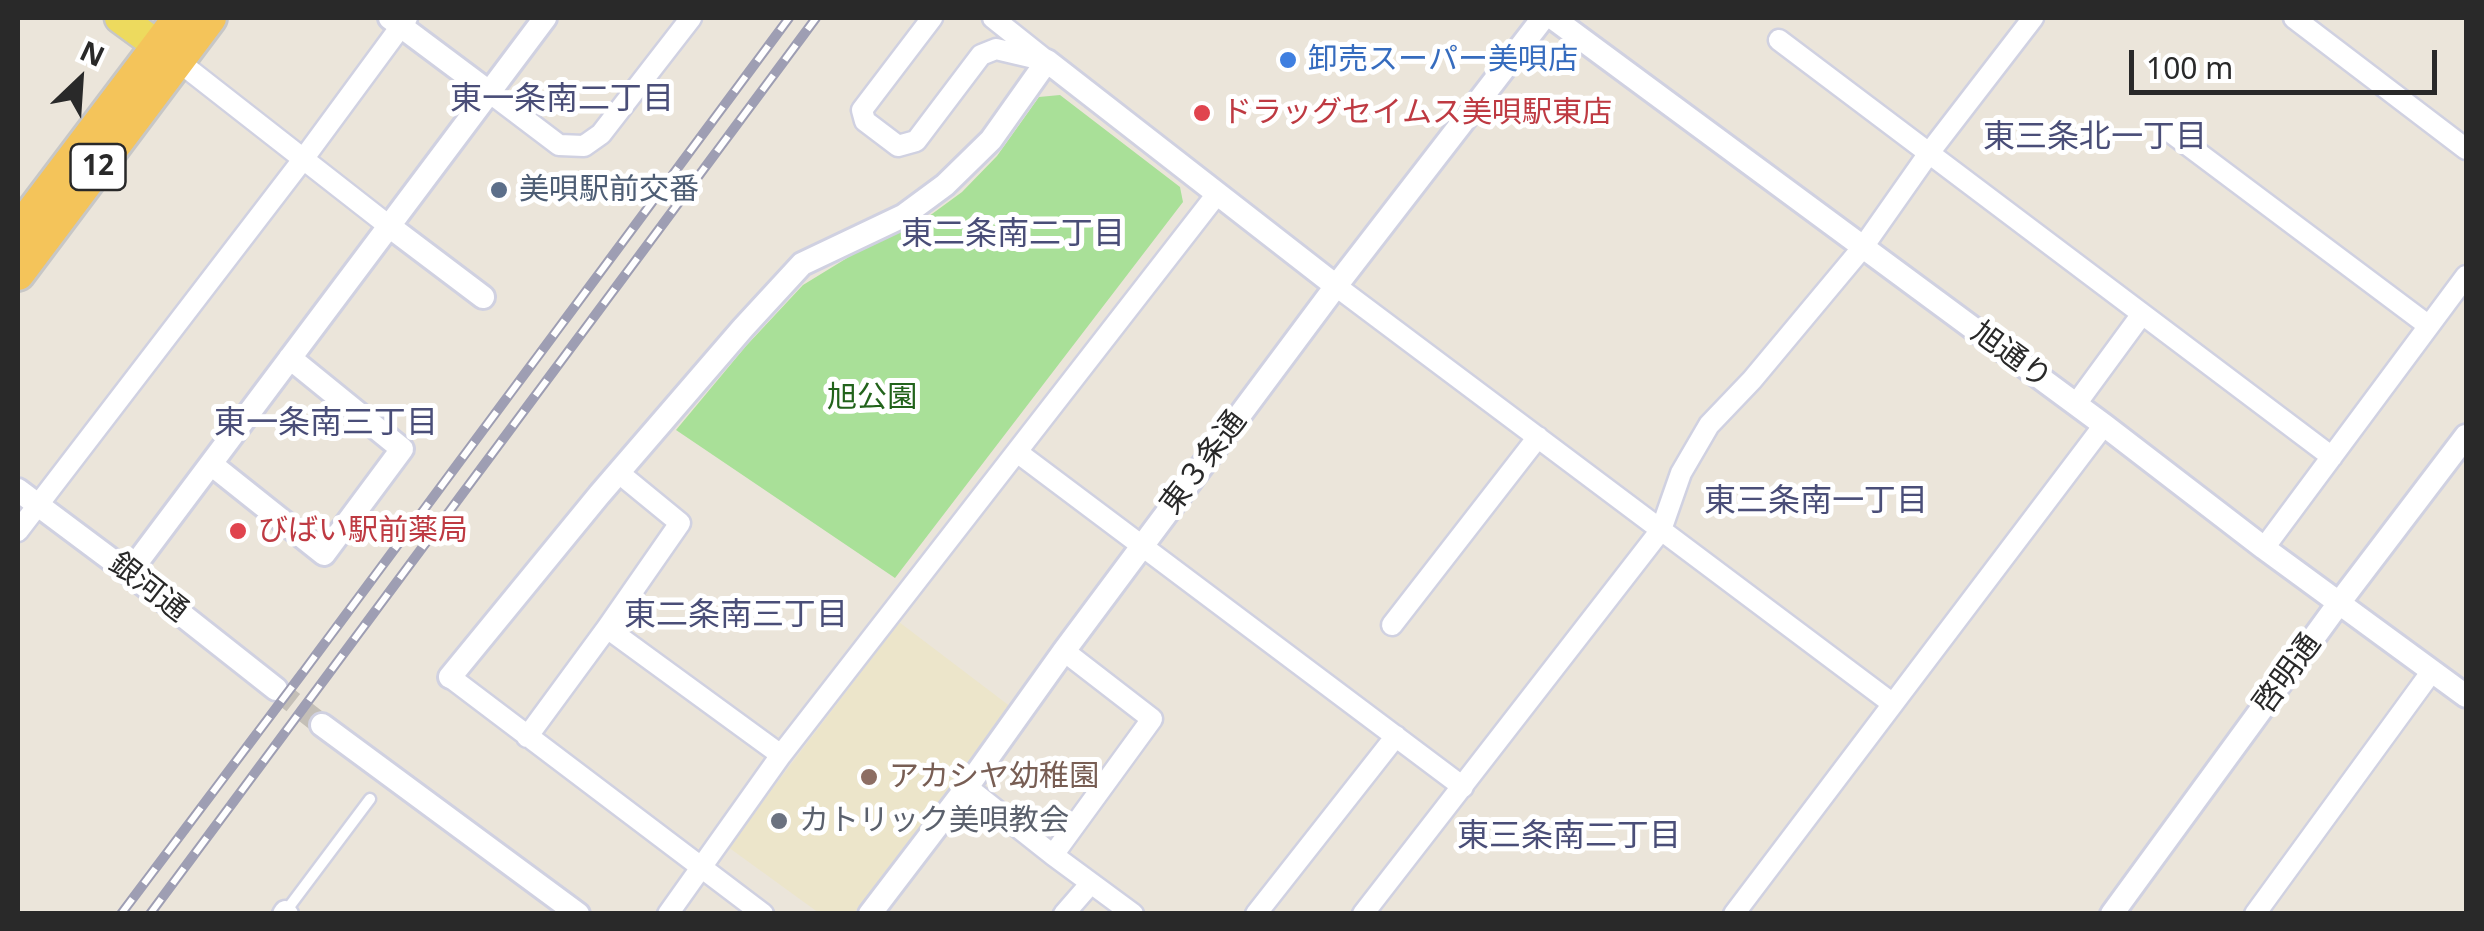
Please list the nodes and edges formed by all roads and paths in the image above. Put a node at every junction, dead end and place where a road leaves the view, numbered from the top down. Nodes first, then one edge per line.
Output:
1 (120, 18) edge
2 (179, 18) edge
3 (210, 18) edge
4 (545, 18) edge
5 (692, 18) edge
6 (932, 18) edge
7 (993, 18) edge
8 (1542, 18) edge
9 (1554, 18) edge
10 (2294, 18) edge
11 (399, 20) edge
12 (2024, 21) edge
13 (1778, 40) dead end
14 (168, 53) junction
15 (1047, 60) junction
16 (490, 92) junction
17 (2169, 130) dead end
18 (2466, 149) edge
19 (1929, 154) junction
20 (304, 158) junction
21 (1217, 194) junction
22 (389, 226) junction
23 (18, 231) edge
24 (1863, 247) junction
25 (18, 274) edge
26 (2466, 276) edge
27 (1336, 286) junction
28 (483, 297) dead end
29 (2142, 314) junction
30 (2429, 326) junction
31 (290, 358) junction
32 (2076, 404) junction
33 (2104, 424) junction
34 (2466, 436) edge
35 (1538, 438) junction
36 (1017, 452) junction
37 (2332, 457) junction
38 (211, 464) junction
39 (620, 474) junction
40 (18, 490) edge
41 (37, 505) junction
42 (1661, 530) junction
43 (18, 532) edge
44 (1142, 546) junction
45 (2264, 548) junction
46 (129, 572) junction
47 (2340, 603) junction
48 (1392, 624) dead end
49 (607, 628) junction
50 (1064, 651) junction
51 (2432, 671) junction
52 (450, 677) joint
53 (276, 689) tunnel mouth
54 (2466, 696) edge
55 (1893, 704) junction
56 (322, 725) tunnel mouth
57 (527, 736) junction
58 (1396, 736) junction
59 (781, 754) junction
60 (967, 787) junction
61 (1463, 787) junction
62 (370, 799) dead end
63 (1053, 855) junction
64 (701, 866) junction
65 (1091, 882) junction
66 (285, 913) edge
67 (578, 914) edge
68 (668, 914) edge
69 (763, 914) edge
70 (870, 914) edge
71 (1064, 914) edge
72 (1132, 914) edge
73 (1256, 914) edge
74 (1363, 914) edge
75 (1734, 914) edge
76 (2112, 914) edge
77 (2256, 914) edge

1 - 14 main road
2 - 14 highway, 12
3 - 14 highway, 12
4 - 16 street
5 - 16 street
6 - 15 street
7 - 15 street
8 - 27 street, 東３条通
9 - 24 street, 旭通り
10 - 18 street
11 - 16 street
11 - 20 street
12 - 19 street
13 - 19 street
14 - 20 street
14 - 23 highway, 12
14 - 25 highway, 12
15 - 21 street
15 - 39 street
16 - 22 street
17 - 30 street
19 - 24 street
19 - 29 street
20 - 22 street
20 - 41 street
21 - 27 street
21 - 36 street
22 - 28 street
22 - 31 street
24 - 32 street, 旭通り
24 - 42 street
26 - 30 street
27 - 35 street
27 - 44 street, 東３条通
29 - 32 street
29 - 37 street
30 - 37 street
31 - 38 street
31 - 38 street
32 - 33 street, 旭通り
33 - 45 street, 旭通り
33 - 55 street
34 - 47 street, 啓明通
35 - 42 street
35 - 48 street
36 - 44 street
36 - 59 street
37 - 45 street
38 - 46 street
39 - 49 street
39 - 52 street
40 - 41 street, 銀河通
41 - 43 street
41 - 46 street, 銀河通
42 - 55 street
42 - 61 street
44 - 50 street, 東３条通
44 - 58 street
45 - 47 street, 旭通り
46 - 53 street, 銀河通
47 - 51 street, 旭通り
47 - 76 street, 啓明通
49 - 57 street
49 - 59 street
50 - 60 street, 東３条通
50 - 63 street
51 - 54 street, 旭通り
51 - 77 street
52 - 57 street
55 - 75 street
56 - 67 street
57 - 64 street
58 - 61 street
58 - 73 street
59 - 64 street
60 - 63 street
60 - 70 street, 東３条通
61 - 74 street
62 - 66 lane
63 - 65 street
64 - 68 street
64 - 69 street
65 - 71 street
65 - 72 street

